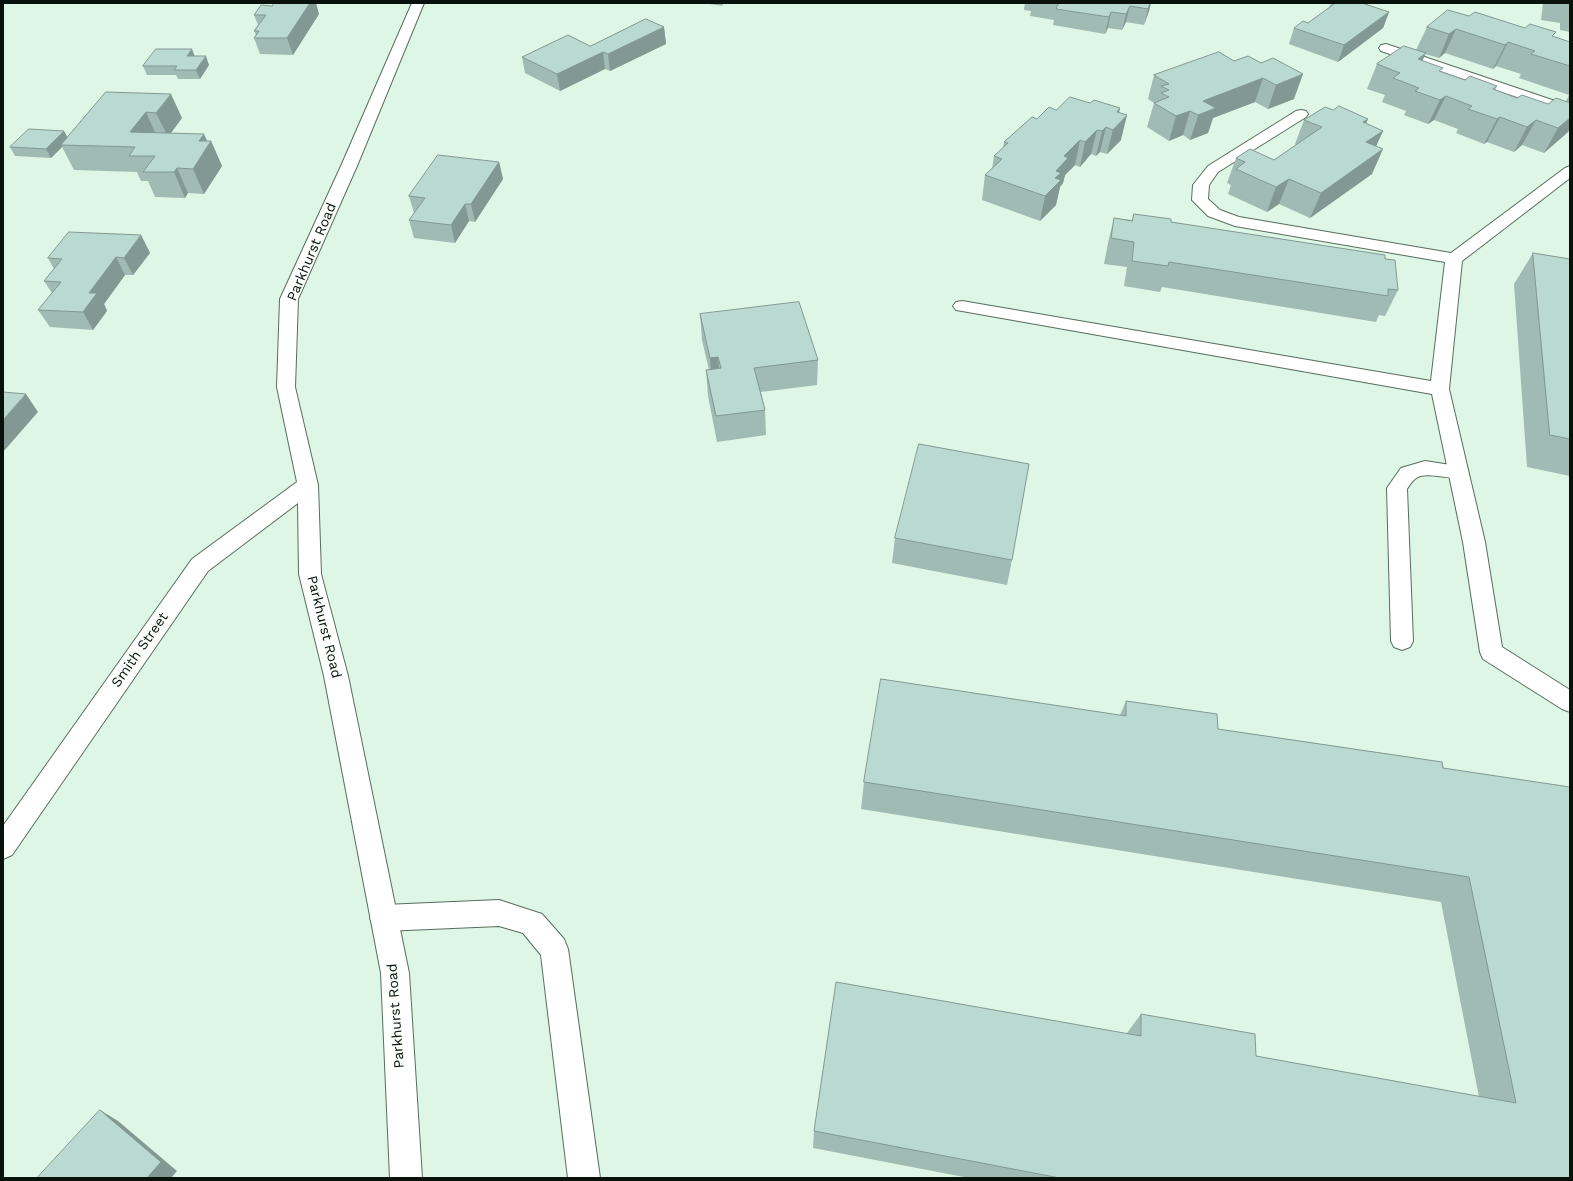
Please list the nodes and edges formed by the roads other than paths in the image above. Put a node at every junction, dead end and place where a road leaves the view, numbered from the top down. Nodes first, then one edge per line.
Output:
1 (418, 3) edge
2 (1386, 48) dead end
3 (1570, 111) edge
4 (1301, 114) dead end
5 (1570, 171) edge
6 (1454, 260) junction
7 (962, 306) dead end
8 (1440, 390) junction
9 (1457, 472) junction
10 (308, 485) junction
11 (1402, 641) dead end
12 (1570, 702) edge
13 (3, 847) edge
14 (384, 918) junction
15 (406, 1178) edge
16 (584, 1178) edge

1 - 10 street, Parkhurst Road
2 - 3 street
4 - 6 street
5 - 6 street
6 - 8 street
7 - 8 street
8 - 9 street
9 - 11 street
9 - 12 street
10 - 13 street, Smith Street
10 - 14 street, Parkhurst Road
14 - 15 street, Parkhurst Road
14 - 16 street

